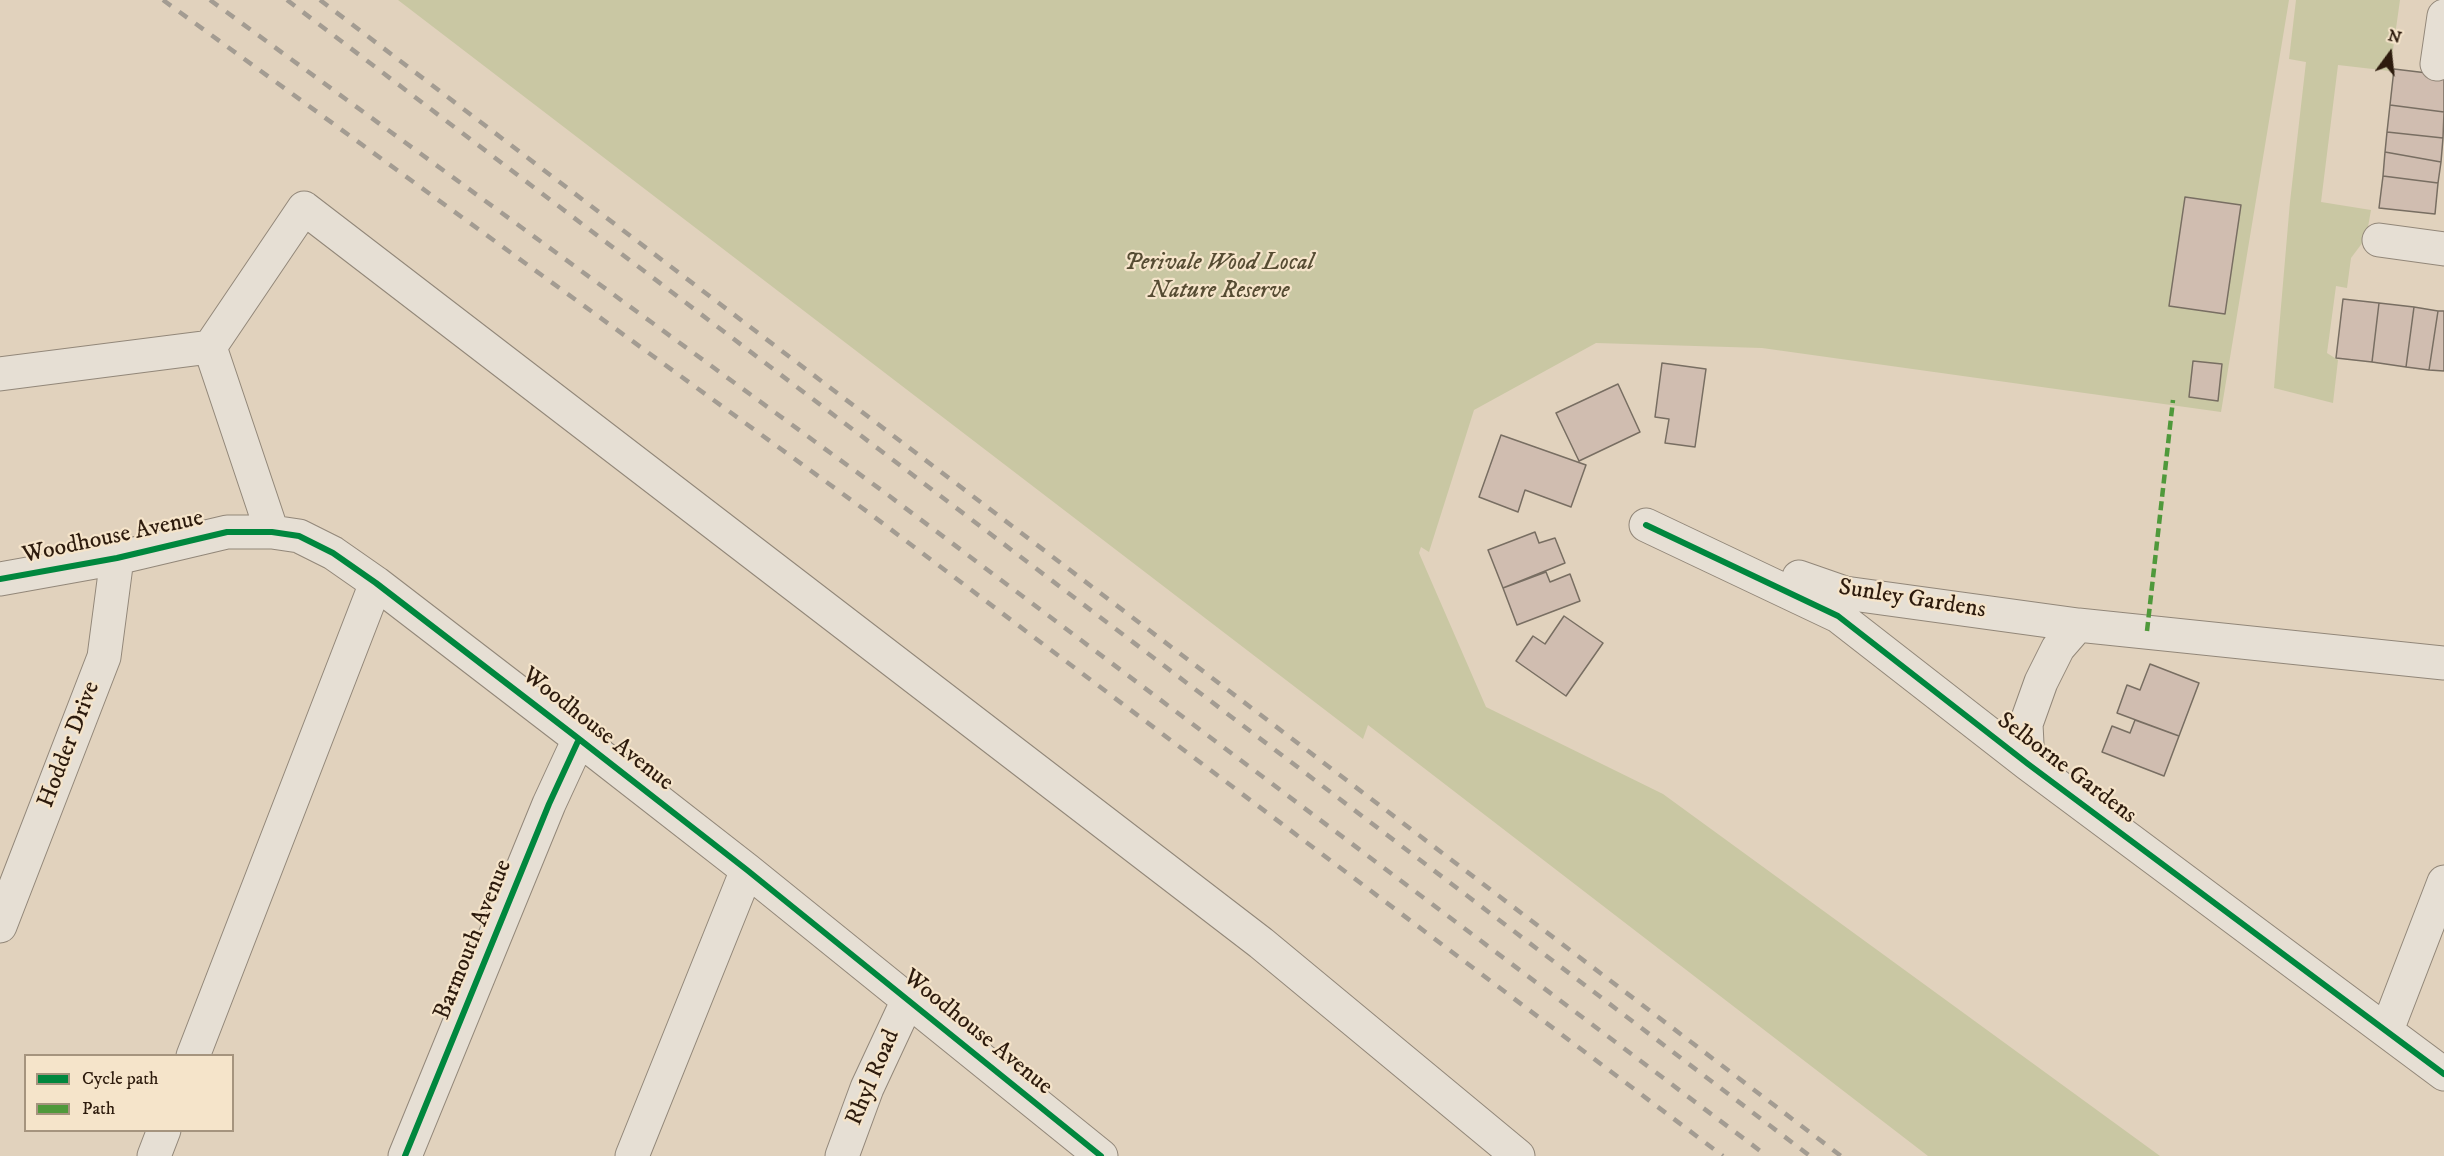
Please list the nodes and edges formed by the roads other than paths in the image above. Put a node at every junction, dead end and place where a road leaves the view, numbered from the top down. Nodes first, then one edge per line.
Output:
1 (2444, 16) edge
2 (2437, 64) dead end
3 (2379, 240) dead end
4 (2444, 249) edge
5 (210, 347) junction
6 (0, 374) edge
7 (1646, 525) joint
8 (272, 532) junction
9 (117, 558) junction
10 (0, 579) edge
11 (375, 583) junction
12 (2078, 625) junction
13 (2444, 663) edge
14 (579, 739) junction
15 (2028, 764) junction
16 (747, 870) junction
17 (2444, 882) edge
18 (0, 926) edge
19 (908, 1000) junction
20 (2387, 1030) junction
21 (194, 1054) edge
22 (2444, 1074) edge
23 (164, 1132) edge
24 (1084, 1150) edge
25 (154, 1156) edge
26 (405, 1156) edge
27 (632, 1156) edge
28 (842, 1156) edge
29 (1518, 1156) edge

1 - 2 street
3 - 4 street
5 - 6 street
5 - 8 street
5 - 29 street
7 - 12 street, Sunley Gardens
7 - 15 street, Selborne Gardens
8 - 9 street, Woodhouse Avenue
8 - 11 street, Woodhouse Avenue
9 - 10 street, Woodhouse Avenue
9 - 18 street, Hodder Drive
11 - 14 street, Woodhouse Avenue
11 - 21 street
12 - 13 street, Sunley Gardens
12 - 15 street, Selborne Gardens
14 - 16 street, Woodhouse Avenue
14 - 26 street, Barmouth Avenue
15 - 20 street, Selborne Gardens
16 - 19 street, Woodhouse Avenue
16 - 27 street
17 - 20 street
19 - 24 street, Woodhouse Avenue
19 - 28 street, Rhyl Road
20 - 22 street, Selborne Gardens
23 - 25 street

